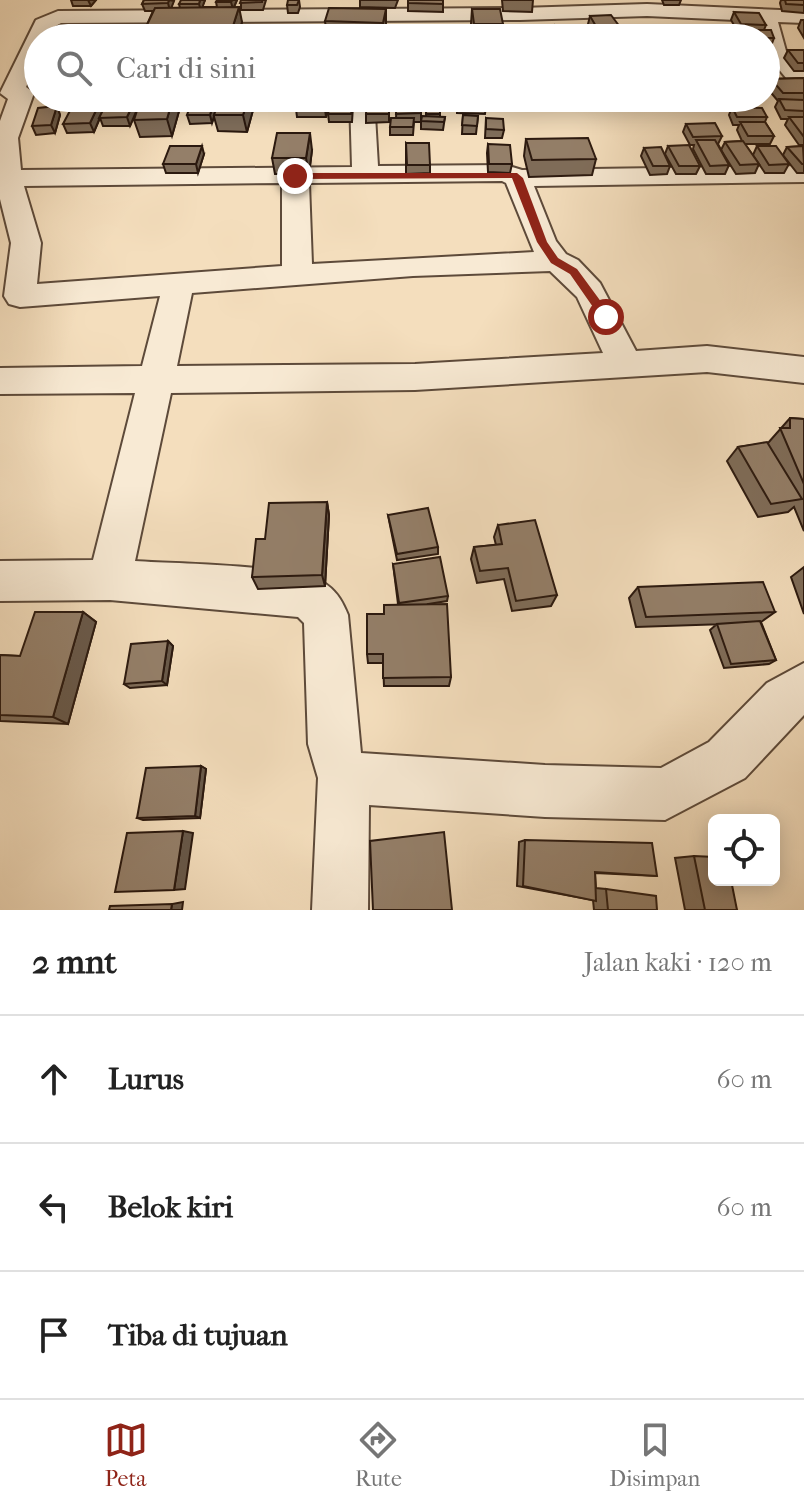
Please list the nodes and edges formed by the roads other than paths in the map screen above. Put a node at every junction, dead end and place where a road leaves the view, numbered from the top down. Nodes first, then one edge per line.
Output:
1 (212, 7) edge
2 (282, 7) edge
3 (355, 7) edge
4 (400, 7) edge
5 (488, 7) edge
6 (691, 11) junction
7 (520, 14) junction
8 (766, 14) junction
9 (804, 17) edge
10 (43, 24) edge
11 (523, 24) edge
12 (700, 24) edge
13 (769, 24) edge
14 (780, 58) edge
15 (800, 80) edge
16 (18, 93) edge
17 (363, 112) edge
18 (804, 174) edge
19 (365, 175) junction
20 (295, 176) junction
21 (8, 178) junction
22 (518, 178) junction
23 (7, 207) edge
24 (555, 261) junction
25 (297, 274) junction
26 (178, 285) junction
27 (10, 304) edge
28 (624, 364) junction
29 (804, 370) edge
30 (156, 380) junction
31 (0, 381) edge
32 (110, 580) junction
33 (0, 581) edge
34 (804, 687) edge
35 (344, 778) junction
36 (340, 910) edge

1 - 2 street
1 - 10 street
2 - 3 street
3 - 4 street
4 - 5 street
5 - 7 street
6 - 7 street
6 - 8 street
6 - 12 street
7 - 11 street
8 - 9 street
8 - 13 street
14 - 15 street
16 - 21 street
17 - 19 street
18 - 22 street
19 - 20 street
19 - 22 street
20 - 21 street
20 - 25 street
21 - 23 street
22 - 24 street
23 - 27 street
24 - 25 street
24 - 28 street
25 - 26 street
26 - 27 street
26 - 30 street
28 - 29 street
28 - 30 street
30 - 31 street
30 - 32 street
32 - 33 street
32 - 35 street
34 - 35 street
35 - 36 street

